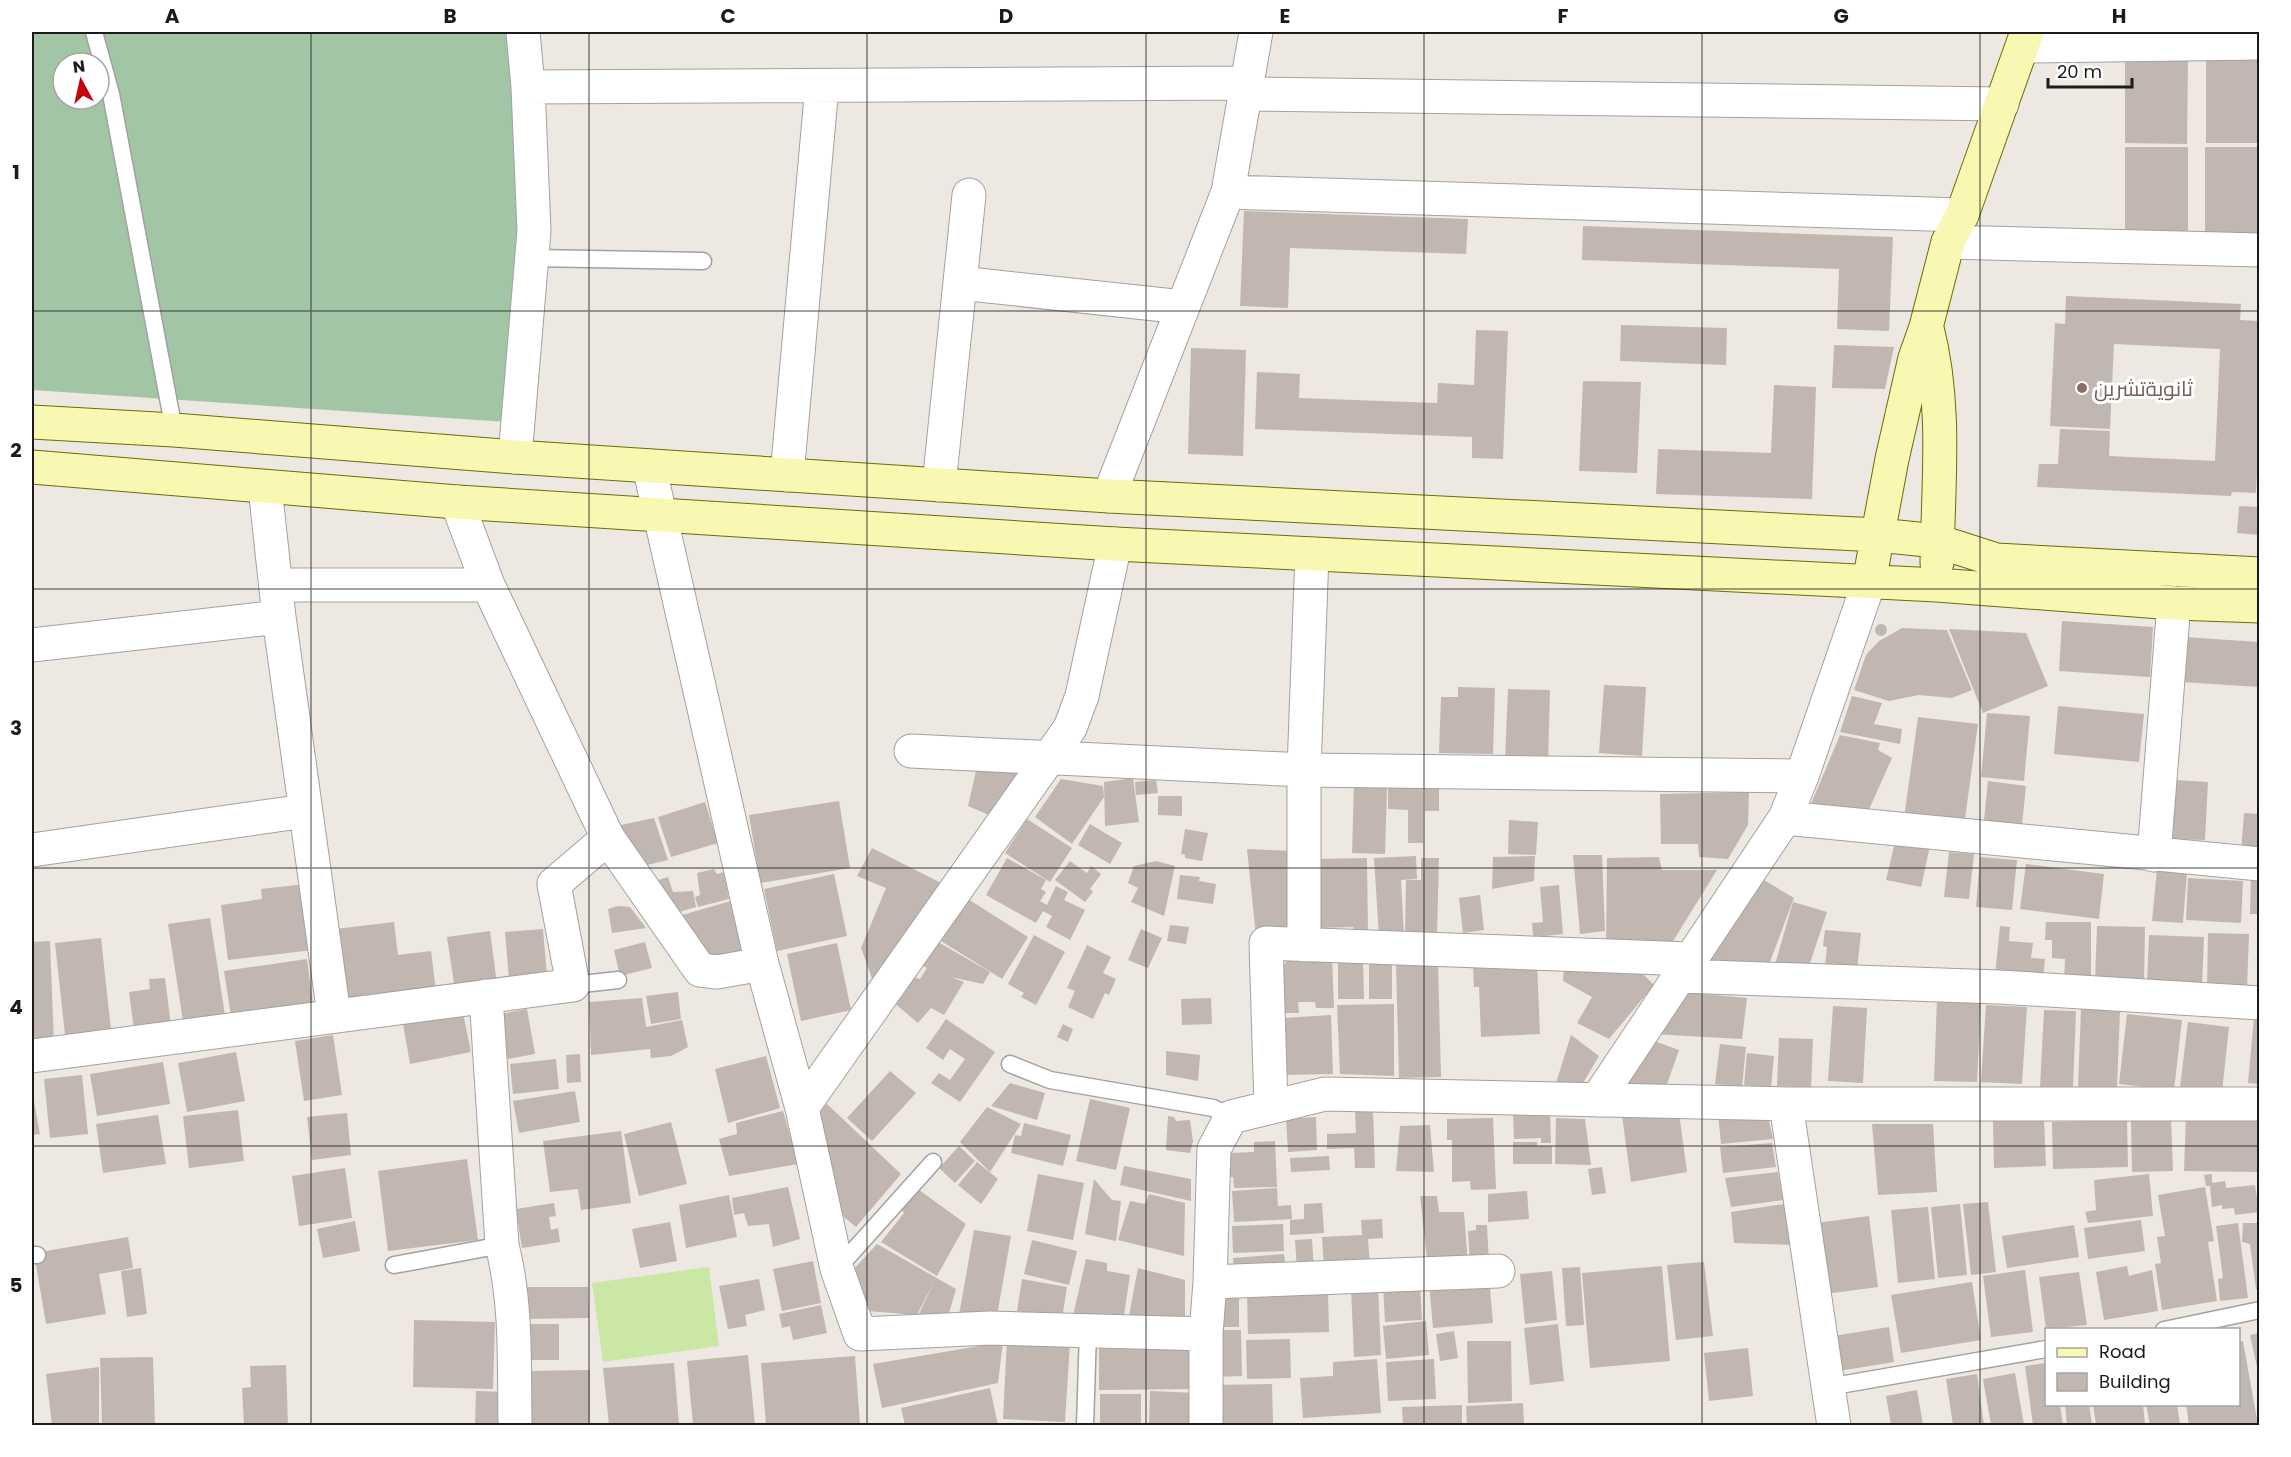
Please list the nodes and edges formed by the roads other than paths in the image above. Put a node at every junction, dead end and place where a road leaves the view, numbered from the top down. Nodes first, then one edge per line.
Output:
1 (94, 32) edge
2 (523, 32) edge
3 (1256, 32) edge
4 (2025, 39) edge
5 (2259, 43) edge
6 (822, 86) junction
7 (528, 87) junction
8 (1247, 89) junction
9 (2002, 104) junction
10 (1228, 192) junction
11 (969, 195) dead end
12 (1955, 229) junction
13 (2259, 250) edge
14 (532, 258) junction
15 (703, 261) dead end
16 (960, 283) junction
17 (1184, 307) junction
18 (1926, 327) junction
19 (32, 422) edge
20 (174, 430) junction
21 (514, 457) junction
22 (649, 466) junction
23 (32, 467) edge
24 (787, 475) junction
25 (939, 485) junction
26 (265, 488) junction
27 (1109, 496) junction
28 (457, 502) junction
29 (661, 514) junction
30 (1878, 535) junction
31 (1937, 541) junction
32 (1115, 544) junction
33 (1312, 554) junction
34 (2259, 574) edge
35 (1869, 582) junction
36 (488, 585) junction
37 (1937, 585) junction
38 (278, 601) junction
39 (2174, 603) junction
40 (2259, 606) edge
41 (32, 645) edge
42 (910, 751) dead end
43 (1049, 756) junction
44 (1304, 770) junction
45 (1802, 776) junction
46 (305, 811) junction
47 (1785, 818) junction
48 (608, 838) junction
49 (32, 850) edge
50 (2154, 855) junction
51 (2259, 864) edge
52 (1304, 945) junction
53 (762, 964) junction
54 (1685, 967) junction
55 (618, 980) dead end
56 (573, 985) junction
57 (486, 996) junction
58 (2259, 1003) edge
59 (334, 1015) junction
60 (32, 1056) edge
61 (1010, 1064) dead end
62 (1597, 1100) junction
63 (1786, 1104) junction
64 (2259, 1104) edge
65 (1271, 1106) junction
66 (802, 1108) junction
67 (1231, 1117) junction
68 (933, 1162) dead end
69 (502, 1245) junction
70 (394, 1265) dead end
71 (837, 1269) junction
72 (1498, 1271) dead end
73 (1210, 1282) junction
74 (2259, 1310) edge
75 (2169, 1328) edge
76 (1088, 1330) junction
77 (1206, 1334) junction
78 (2045, 1349) edge
79 (1828, 1387) junction
80 (515, 1425) edge
81 (1085, 1425) edge
82 (1206, 1425) edge
83 (1834, 1425) edge

1 - 20 lane
2 - 7 street
3 - 8 street
4 - 5 street
4 - 9 main road
6 - 7 street
6 - 8 street
6 - 24 street
7 - 14 street
8 - 9 street
8 - 10 street
9 - 12 main road
10 - 12 street
10 - 17 street
11 - 16 street
12 - 13 street
12 - 18 main road
14 - 15 lane
14 - 21 street
16 - 17 street
16 - 25 street
17 - 27 street
18 - 30 main road
18 - 31 main road
19 - 20 main road
20 - 21 main road
21 - 22 main road
22 - 24 main road
22 - 29 street
23 - 26 main road
24 - 25 main road
25 - 27 main road
26 - 28 main road
26 - 38 street
27 - 30 main road
28 - 29 main road
28 - 36 street
29 - 32 main road
29 - 53 street
30 - 31 main road
30 - 35 main road
31 - 34 main road
31 - 37 main road
32 - 33 main road
32 - 43 street
33 - 35 main road
33 - 44 street
35 - 37 main road
35 - 45 street
36 - 38 street
36 - 48 street
37 - 39 main road
38 - 41 street
38 - 46 street
39 - 40 main road
39 - 50 street
42 - 43 street
43 - 44 street
43 - 66 street
44 - 45 street
44 - 52 street
45 - 47 street
46 - 49 street
46 - 59 street
47 - 50 street
47 - 54 street
48 - 53 street
48 - 56 street
50 - 51 street
52 - 54 street
52 - 65 street
53 - 66 street
54 - 58 street
54 - 62 street
55 - 56 lane
56 - 57 street
57 - 59 street
57 - 69 street
59 - 60 street
61 - 67 lane
62 - 63 street
62 - 65 street
63 - 64 street
63 - 79 street
65 - 67 street
66 - 71 street
67 - 73 street
68 - 71 lane
69 - 70 lane
69 - 80 street
71 - 76 street
72 - 73 street
73 - 77 street
74 - 75 lane
76 - 77 street
76 - 81 lane
77 - 82 street
78 - 79 lane
79 - 83 street

